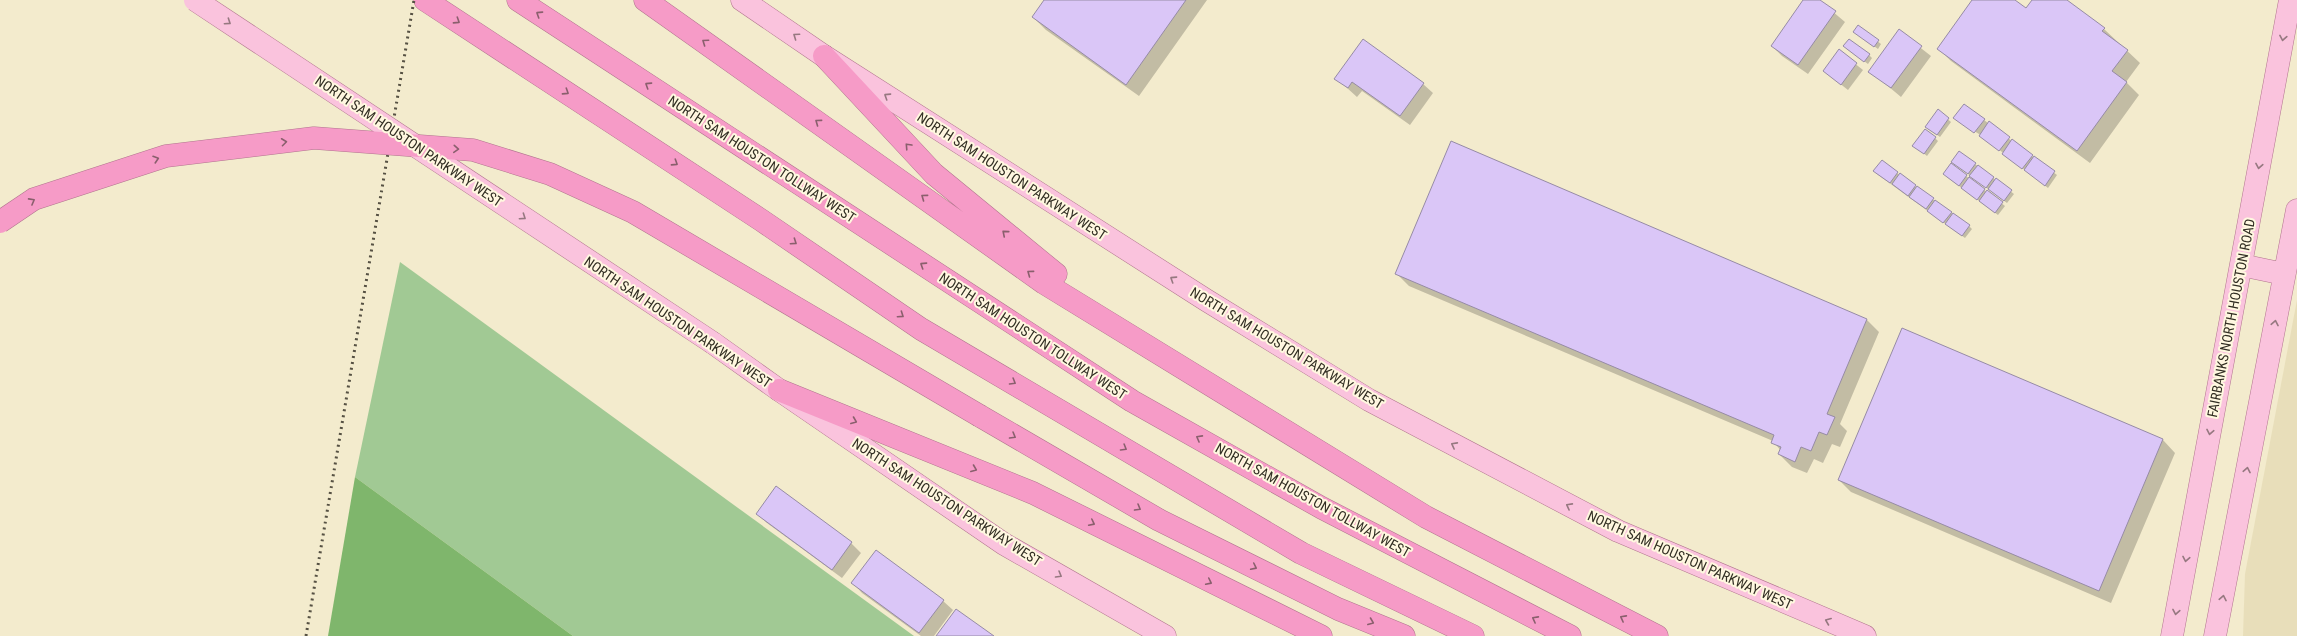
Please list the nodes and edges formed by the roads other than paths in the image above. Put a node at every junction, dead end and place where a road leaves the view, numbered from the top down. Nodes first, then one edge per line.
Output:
1 (195, 0) edge
2 (425, 0) edge
3 (518, 0) edge
4 (645, 0) edge
5 (742, 0) edge
6 (2290, 0) edge
7 (824, 56) junction
8 (2297, 210) edge
9 (0, 222) edge
10 (2241, 265) junction
11 (2284, 274) junction
12 (779, 390) junction
13 (1582, 597) junction
14 (2172, 635) edge
15 (1165, 636) edge
16 (1321, 636) edge
17 (1404, 636) edge
18 (1473, 636) edge
19 (1570, 636) edge
20 (1657, 636) edge
21 (1864, 636) edge
22 (2215, 636) edge

1 -> 12 main road, NORTH SAM HOUSTON PARKWAY WEST, bridge
2 -> 18 highway
19 -> 3 highway, NORTH SAM HOUSTON TOLLWAY WEST
13 -> 4 highway
7 -> 5 main road, NORTH SAM HOUSTON PARKWAY WEST
6 -> 10 main road, FAIRBANKS NORTH HOUSTON ROAD
13 -> 7 highway
21 -> 7 main road, NORTH SAM HOUSTON PARKWAY WEST
8 - 11 main road
9 -> 17 highway, bridge
10 - 11 main road
10 -> 14 main road, FAIRBANKS NORTH HOUSTON ROAD
22 -> 11 main road
12 -> 15 main road, NORTH SAM HOUSTON PARKWAY WEST
12 -> 16 highway
20 -> 13 highway

